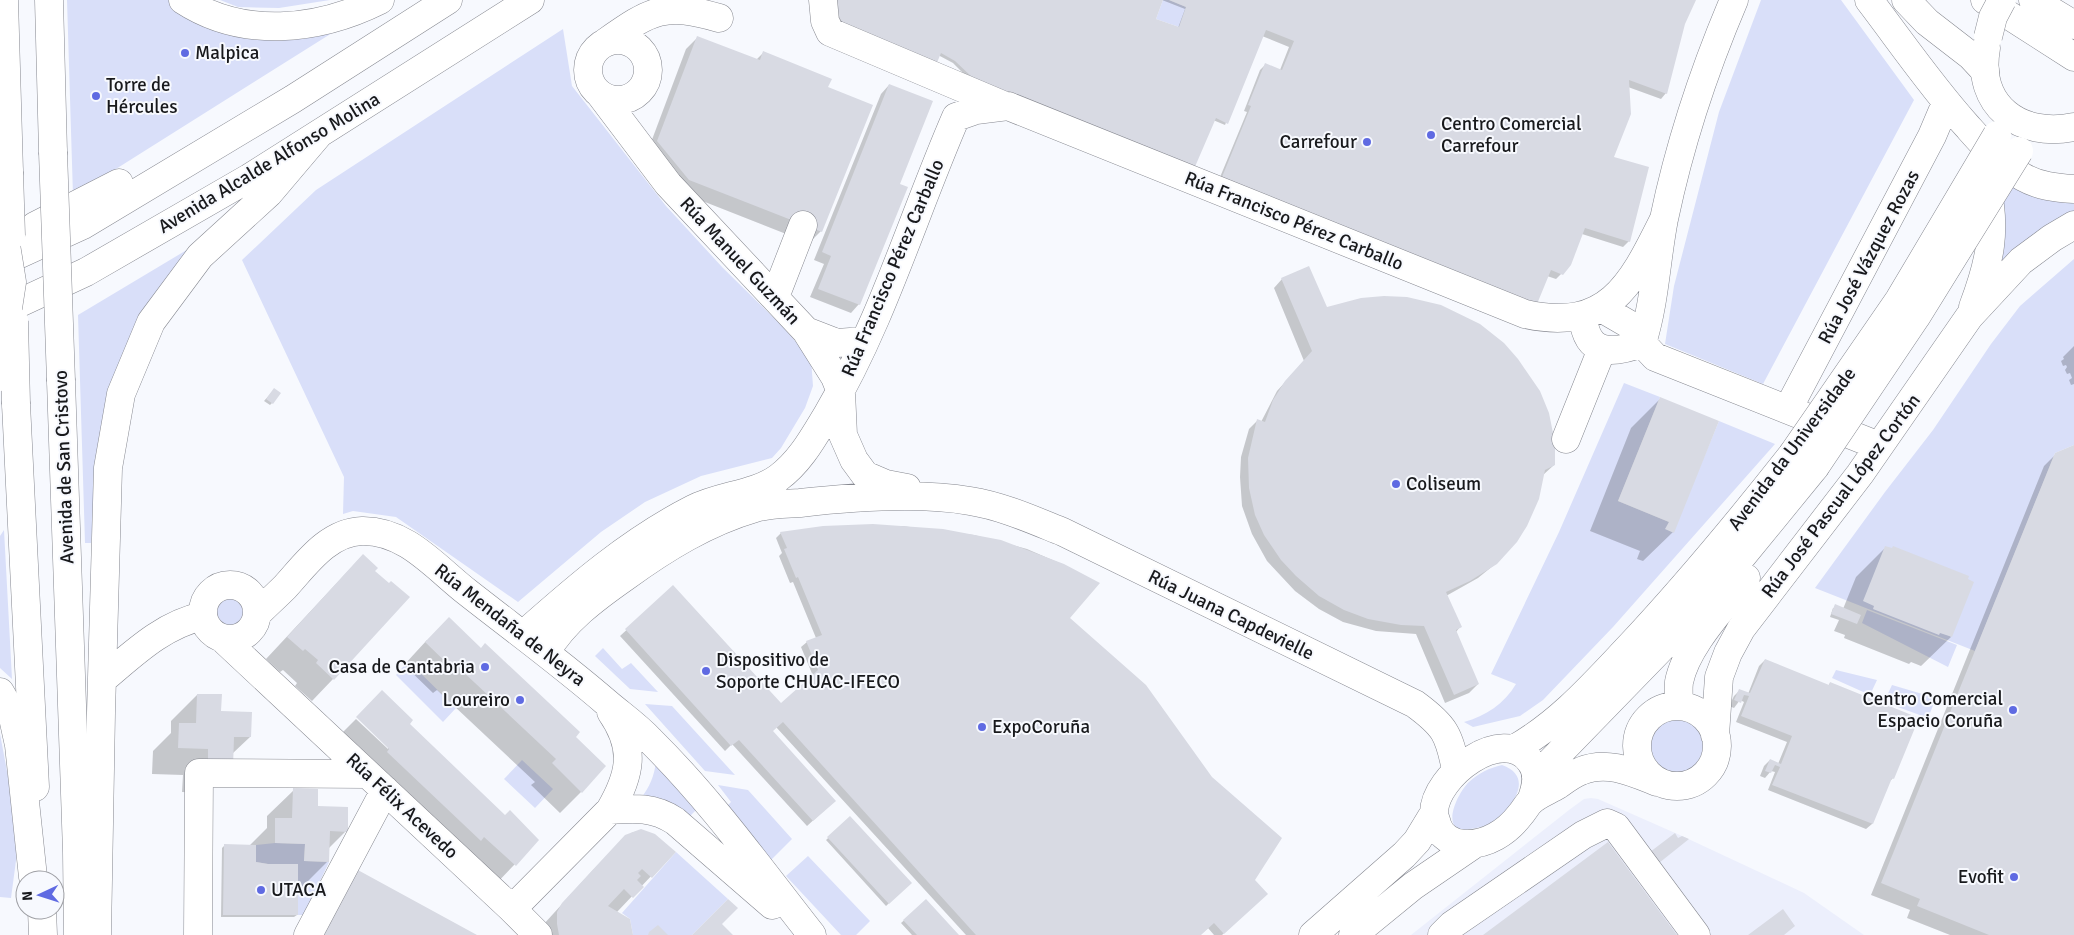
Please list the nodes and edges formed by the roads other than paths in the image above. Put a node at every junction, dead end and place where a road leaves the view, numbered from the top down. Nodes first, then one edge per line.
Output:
1 (4, 0) edge
2 (49, 0) edge
3 (183, 0) edge
4 (380, 0) edge
5 (448, 0) edge
6 (530, 0) edge
7 (823, 0) edge
8 (1734, 0) edge
9 (1869, 0) edge
10 (1906, 0) edge
11 (1985, 0) edge
12 (2002, 0) edge
13 (2033, 0) edge
14 (680, 9) junction
15 (719, 18) dead end
16 (2074, 25) edge
17 (606, 42) junction
18 (640, 50) junction
19 (2074, 58) edge
20 (1985, 71) junction
21 (938, 78) junction
22 (638, 92) junction
23 (600, 94) junction
24 (293, 98) junction
25 (1994, 99) junction
26 (1946, 103) junction
27 (1008, 106) junction
28 (956, 117) junction
29 (2063, 128) edge
30 (319, 134) junction
31 (636, 143) junction
32 (2074, 189) edge
33 (0, 208) edge
34 (1664, 218) junction
35 (803, 225) dead end
36 (2074, 225) edge
37 (0, 244) edge
38 (6, 272) edge
39 (774, 296) junction
40 (0, 312) edge
41 (1592, 312) junction
42 (1969, 317) junction
43 (873, 329) junction
44 (806, 331) junction
45 (1642, 343) junction
46 (1602, 349) junction
47 (0, 377) edge
48 (841, 392) junction
49 (1788, 409) junction
50 (1566, 439) dead end
51 (1879, 446) junction
52 (1803, 461) junction
53 (970, 501) junction
54 (1788, 501) junction
55 (253, 613) junction
56 (203, 616) junction
57 (524, 634) junction
58 (222, 638) junction
59 (546, 652) junction
60 (265, 677) junction
61 (1719, 677) junction
62 (102, 680) junction
63 (0, 692) edge
64 (600, 697) junction
65 (1685, 707) junction
66 (1716, 735) junction
67 (648, 738) junction
68 (1514, 749) junction
69 (1456, 770) junction
70 (376, 782) junction
71 (1657, 782) junction
72 (1534, 789) junction
73 (610, 810) junction
74 (1434, 813) junction
75 (1473, 845) junction
76 (32, 870) edge
77 (39, 870) edge
78 (512, 909) junction
79 (42, 920) edge
80 (43, 935) edge
81 (78, 935) edge
82 (97, 935) edge
83 (198, 935) edge
84 (308, 935) edge
85 (538, 935) edge
86 (808, 935) edge
87 (812, 935) edge
88 (1313, 935) edge
89 (1353, 935) edge
90 (1442, 935) edge
91 (1696, 935) edge

1 - 38 main road, bridge
2 - 81 main road, Avenida de San Cristovo, bridge
3 - 4 main road
5 - 24 main road
6 - 30 main road, Avenida Alcalde Alfonso Molina
7 - 21 main road, Rúa Francisco Pérez Carballo
8 - 34 main road
9 - 26 main road, Rúa José Pascual López Cortón
10 - 20 main road
11 - 19 main road
12 - 20 main road, bridge
13 - 16 main road
14 - 15 main road, Rúa Manuel Guzmán
14 - 17 main road, Rúa Manuel Guzmán
14 - 18 main road
17 - 18 main road
17 - 23 main road, Rúa Manuel Guzmán
18 - 22 main road
20 - 25 main road, Avenida da Universidade
21 - 27 main road, Rúa Francisco Pérez Carballo
21 - 28 main road
22 - 23 main road
22 - 31 main road
23 - 31 main road, Rúa Manuel Guzmán
24 - 37 main road
24 - 38 main road
25 - 29 main road
25 - 52 main road, Avenida da Universidade, bridge
26 - 32 main road, Rúa José Pascual López Cortón
26 - 42 main road, Rúa José Pascual López Cortón
26 - 49 main road, Rúa José Vázquez Rozas
27 - 28 main road, Rúa Francisco Pérez Carballo
27 - 41 main road, Rúa Francisco Pérez Carballo
28 - 43 main road, Rúa Francisco Pérez Carballo
29 - 52 main road, Avenida da Universidade, bridge
30 - 40 main road, Avenida Alcalde Alfonso Molina
30 - 62 main road
31 - 39 main road, Rúa Manuel Guzmán
33 - 38 main road, bridge
34 - 41 main road
34 - 45 main road
35 - 39 main road
36 - 42 main road, Rúa José Pascual López Cortón
38 - 47 main road, bridge
38 - 77 main road, bridge
39 - 44 main road, Rúa Manuel Guzmán
41 - 45 main road
41 - 46 main road
42 - 51 main road, Rúa José Pascual López Cortón
43 - 44 main road, Rúa Manuel Guzmán
43 - 48 main road, Rúa Francisco Pérez Carballo
44 - 48 main road, Rúa Juana Capdevielle
45 - 46 main road
45 - 49 main road
46 - 50 main road
48 - 53 main road, Rúa Juana Capdevielle
48 - 57 main road
49 - 51 main road
51 - 61 main road, Rúa José Pascual López Cortón
52 - 54 main road, Avenida da Universidade
52 - 68 main road, Avenida da Universidade
53 - 59 main road, Rúa Juana Capdevielle
53 - 69 main road, Rúa Juana Capdevielle
54 - 65 main road, Avenida da Universidade
54 - 72 main road, Avenida da Universidade
55 - 56 main road
55 - 57 main road, Rúa Mendaña de Neyra
55 - 58 main road
55 - 60 main road, Rúa Félix Acevedo
56 - 58 main road, Rúa Félix Acevedo
56 - 62 main road
57 - 59 main road, Rúa Mendaña de Neyra
58 - 60 main road, Rúa Félix Acevedo
59 - 64 main road, Rúa Mendaña de Neyra
60 - 70 main road, Rúa Félix Acevedo
61 - 65 main road, Rúa José Pascual López Cortón
61 - 66 main road, Rúa José Pascual López Cortón
62 - 82 main road
63 - 76 main road
64 - 67 main road, Rúa Mendaña de Neyra
64 - 73 main road
65 - 66 main road
65 - 71 main road
66 - 71 main road, Rúa José Pascual López Cortón
67 - 73 main road
67 - 87 main road, Rúa Mendaña de Neyra
68 - 69 main road
68 - 72 main road
69 - 74 main road
70 - 78 main road, Rúa Félix Acevedo
70 - 83 main road
70 - 84 main road
71 - 72 main road, Rúa José Pascual López Cortón
72 - 75 main road
73 - 78 main road
73 - 86 main road
74 - 75 main road
74 - 88 main road
75 - 89 main road
78 - 85 main road, Rúa Félix Acevedo
79 - 80 main road
90 - 91 main road

